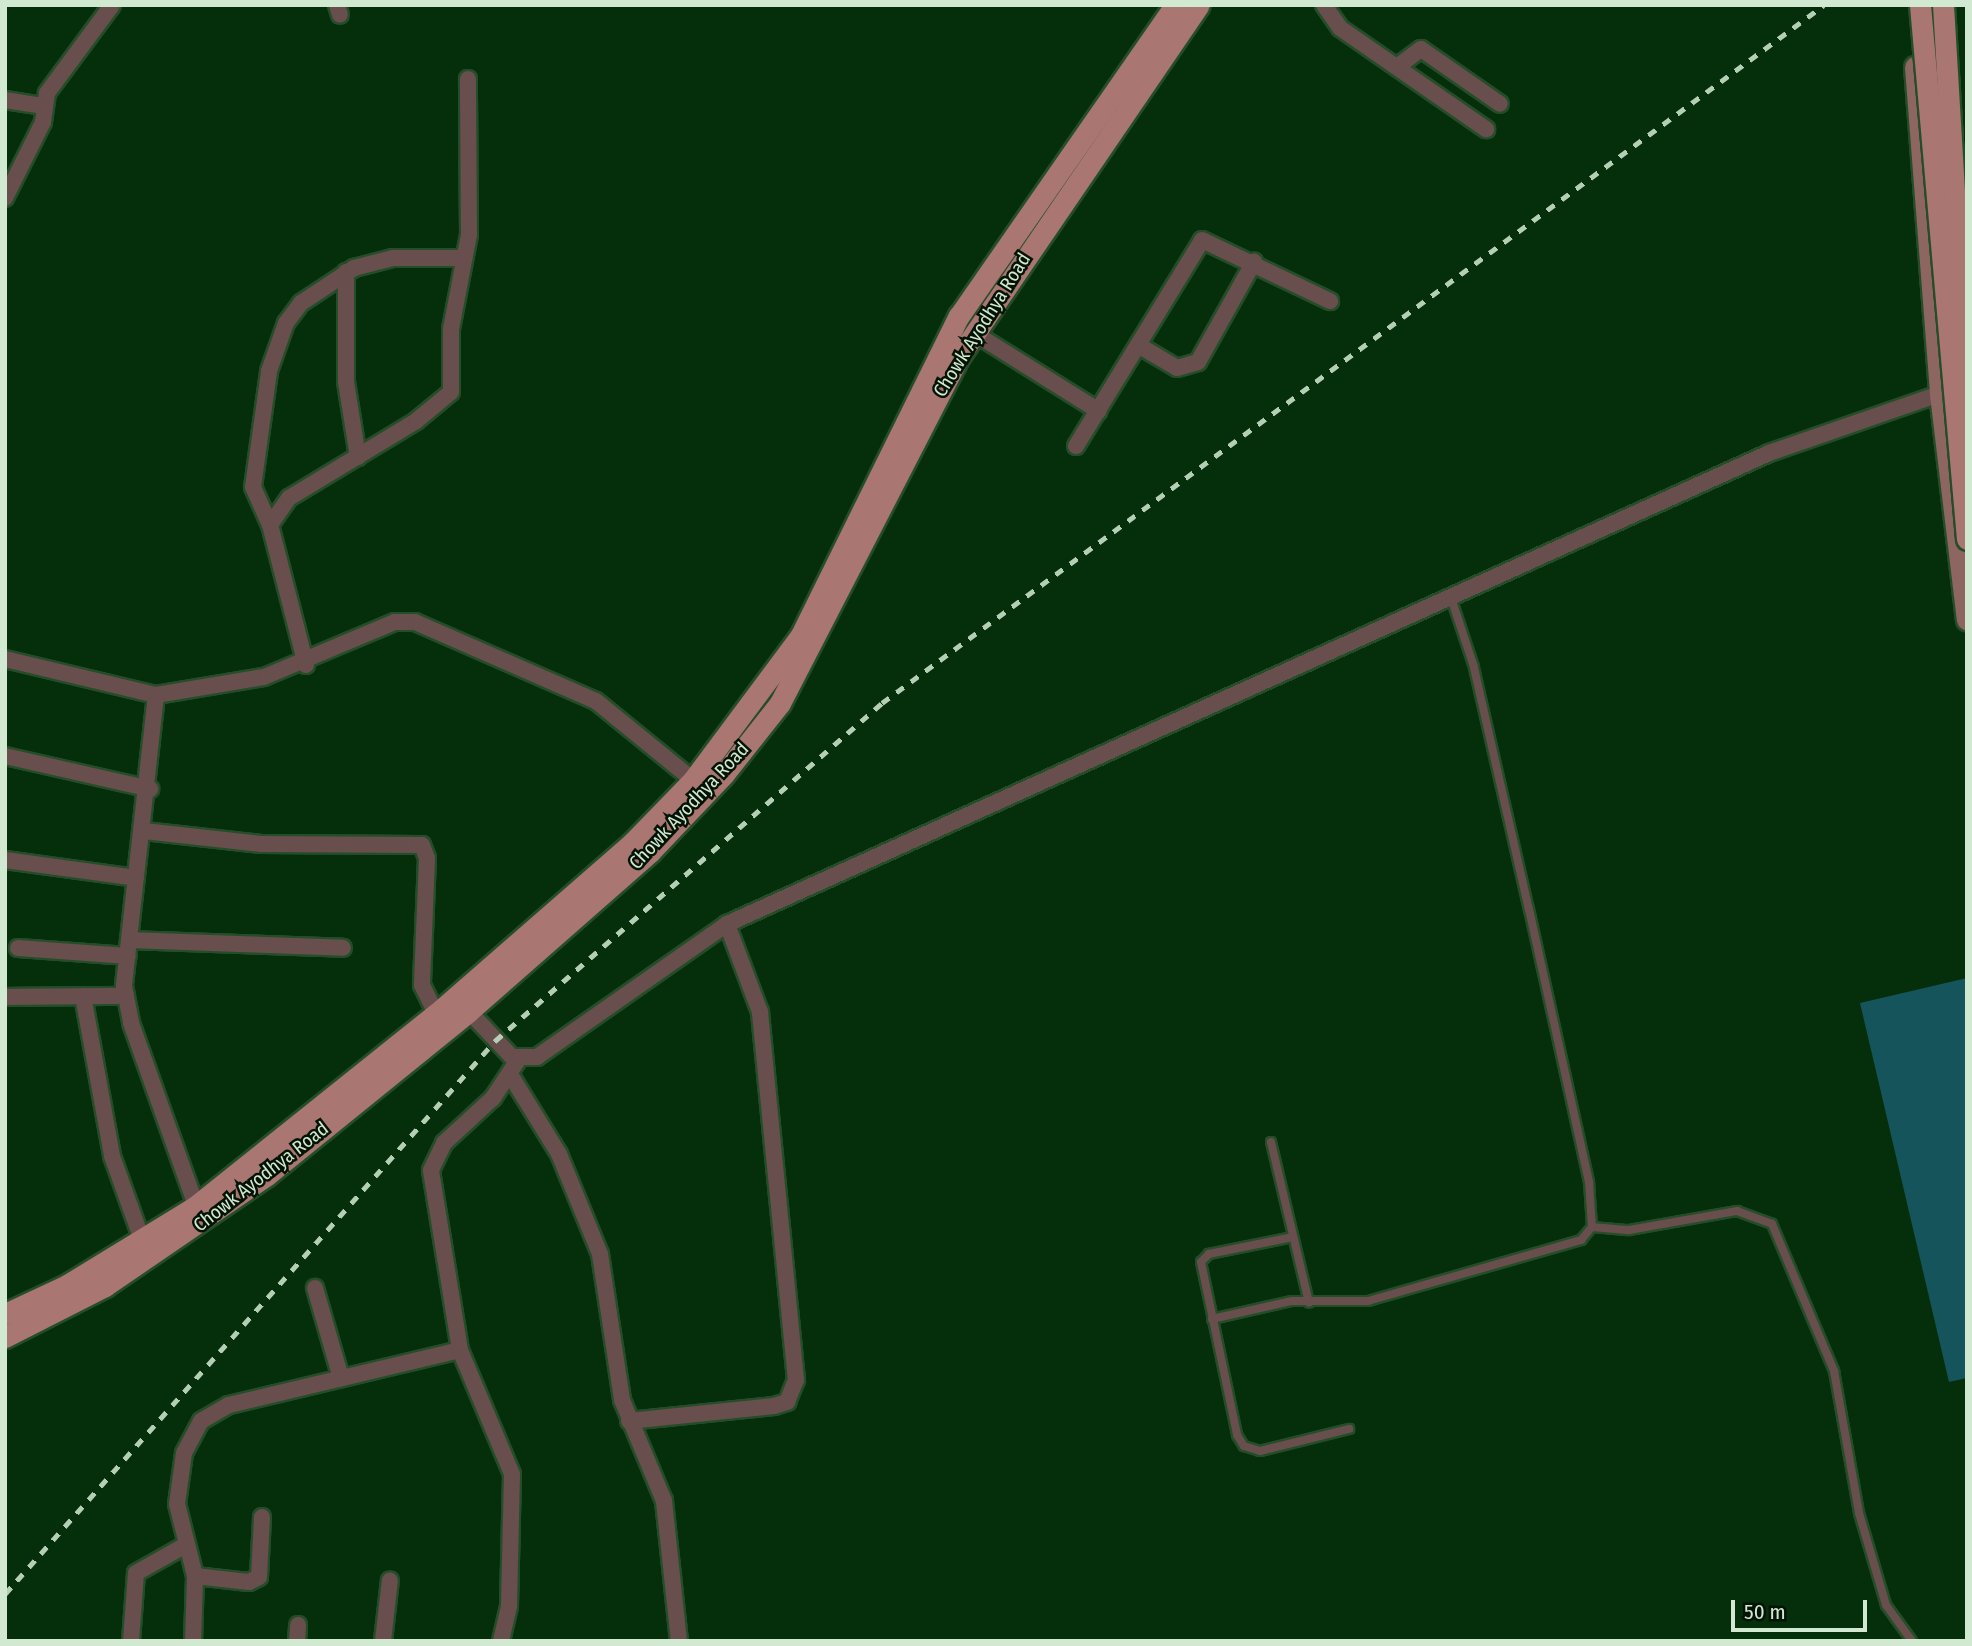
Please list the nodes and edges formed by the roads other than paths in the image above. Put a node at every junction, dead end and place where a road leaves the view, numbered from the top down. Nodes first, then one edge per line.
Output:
1 (112, 5) edge
2 (1175, 5) edge
3 (1199, 5) edge
4 (1324, 5) edge
5 (1912, 5) edge
6 (1920, 5) edge
7 (1943, 5) edge
8 (1952, 5) edge
9 (1397, 67) junction
10 (468, 79) dead end
11 (5, 100) edge
12 (1500, 104) dead end
13 (44, 106) junction
14 (1486, 129) dead end
15 (5, 198) edge
16 (999, 254) junction
17 (463, 258) junction
18 (1967, 261) edge
19 (1254, 262) junction
20 (1018, 266) junction
21 (346, 272) junction
22 (1331, 301) dead end
23 (974, 333) junction
24 (1138, 345) junction
25 (1967, 386) edge
26 (1940, 394) junction
27 (1967, 405) edge
28 (1099, 411) junction
29 (1076, 446) dead end
30 (358, 457) junction
31 (270, 524) junction
32 (1967, 539) edge
33 (1449, 593) junction
34 (1967, 619) edge
35 (5, 659) edge
36 (306, 664) junction
37 (156, 695) junction
38 (5, 756) edge
39 (693, 779) junction
40 (149, 789) junction
41 (144, 831) junction
42 (5, 860) edge
43 (136, 878) junction
44 (727, 924) junction
45 (18, 948) dead end
46 (128, 948) junction
47 (343, 948) dead end
48 (83, 996) junction
49 (126, 996) junction
50 (5, 997) edge
51 (462, 1004) junction
52 (436, 1014) junction
53 (518, 1060) junction
54 (511, 1076) junction
55 (1271, 1142) dead end
56 (196, 1206) junction
57 (1591, 1227) junction
58 (1293, 1237) junction
59 (142, 1240) junction
60 (314, 1287) dead end
61 (1309, 1303) junction
62 (5, 1314) edge
63 (1212, 1319) junction
64 (5, 1337) edge
65 (460, 1350) junction
66 (341, 1378) junction
67 (629, 1421) junction
68 (1349, 1429) dead end
69 (262, 1517) dead end
70 (184, 1546) junction
71 (195, 1576) junction
72 (390, 1580) dead end
73 (131, 1641) edge
74 (193, 1641) edge
75 (383, 1641) edge
76 (501, 1641) edge
77 (679, 1641) edge
78 (1912, 1641) edge

1 - 13 street
2 - 16 main road, Chowk Ayodhya Road
3 - 20 main road, Chowk Ayodhya Road
4 - 9 street
5 - 26 street
6 - 32 main road, bridge
7 - 27 main road, bridge
8 - 18 street
9 - 12 street
9 - 14 street
10 - 17 street
11 - 13 street
13 - 15 street
16 - 20 main road
16 - 39 main road, Chowk Ayodhya Road
17 - 21 street
17 - 30 street
19 - 22 street
19 - 24 street
19 - 24 street
20 - 23 main road, Chowk Ayodhya Road
21 - 30 street
21 - 31 street
23 - 28 street
23 - 51 main road, Chowk Ayodhya Road
24 - 28 street
25 - 26 street
26 - 33 street
26 - 34 street
28 - 29 street
30 - 31 street
31 - 36 street
33 - 44 street
33 - 57 lane
35 - 37 street
36 - 37 street
36 - 39 street
37 - 40 street
38 - 40 street
39 - 51 main road, Chowk Ayodhya Road
40 - 41 street
41 - 43 street
41 - 52 street
42 - 43 street
43 - 46 street
44 - 53 street
44 - 67 street
45 - 46 street
46 - 47 street
46 - 49 street
48 - 49 street
48 - 50 street
48 - 59 street
49 - 56 street
51 - 52 main road, Chowk Ayodhya Road
51 - 53 street
51 - 64 main road, Chowk Ayodhya Road
52 - 56 main road, Chowk Ayodhya Road
53 - 54 street
54 - 65 street
54 - 67 street
55 - 58 lane
56 - 59 main road, Chowk Ayodhya Road
57 - 61 lane
57 - 78 lane
58 - 61 lane
58 - 63 lane
59 - 62 main road, Chowk Ayodhya Road
60 - 66 street
61 - 63 lane
63 - 68 lane
65 - 66 street
65 - 76 street
66 - 70 street
67 - 77 street
69 - 71 street
70 - 71 street
70 - 73 street
71 - 74 street
72 - 75 street

